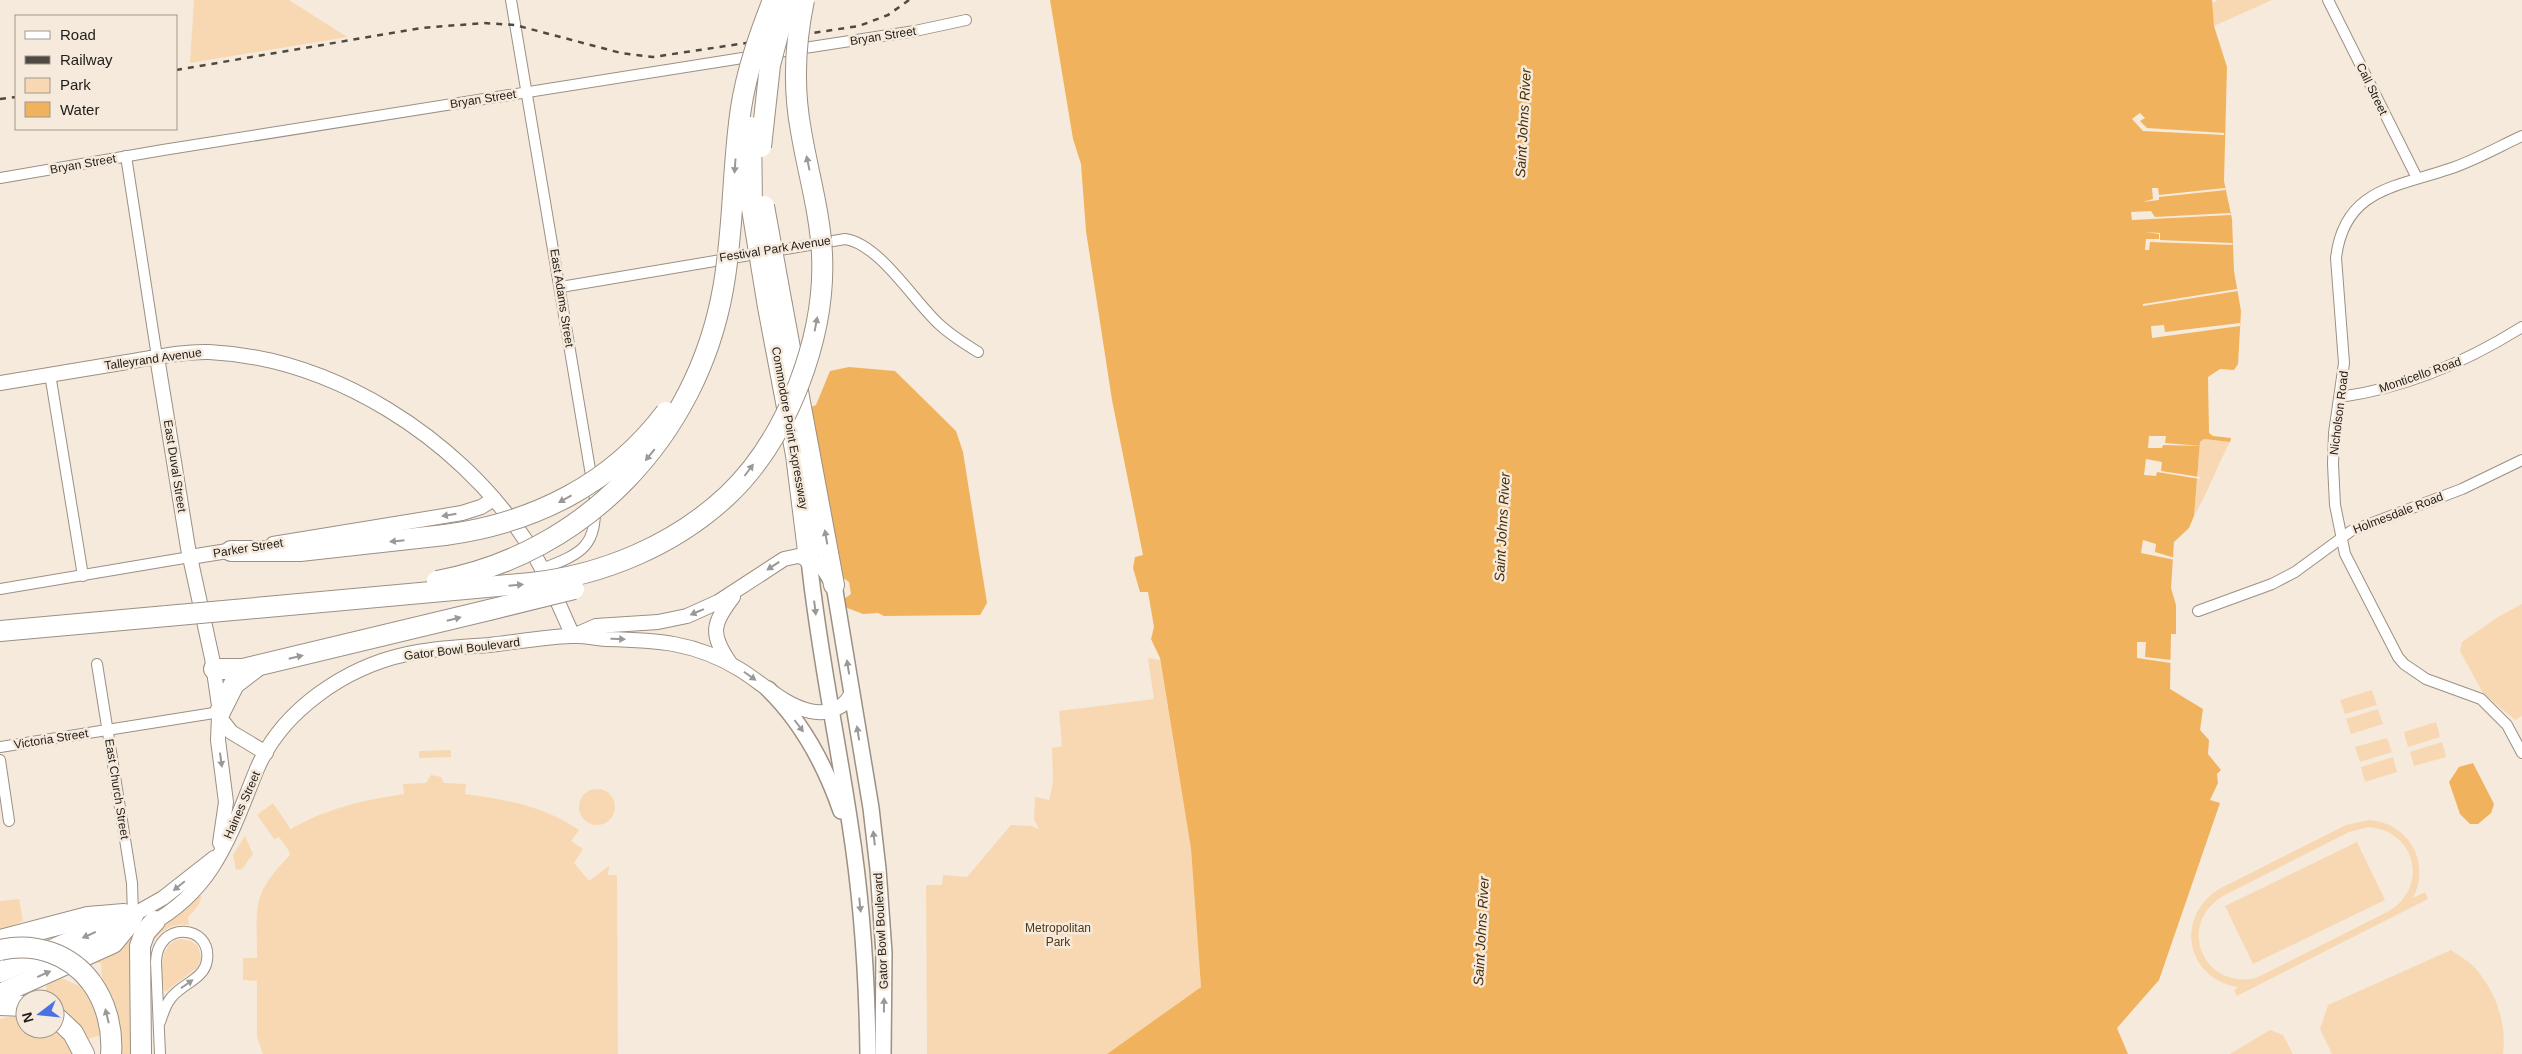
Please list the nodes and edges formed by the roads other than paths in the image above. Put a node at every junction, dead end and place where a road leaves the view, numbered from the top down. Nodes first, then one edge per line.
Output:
1 (511, 0) edge
2 (774, 0) edge
3 (787, 0) edge
4 (804, 0) edge
5 (2328, 0) edge
6 (966, 20) dead end
7 (527, 92) junction
8 (2522, 136) edge
9 (126, 156) junction
10 (0, 178) edge
11 (2417, 178) junction
12 (561, 287) junction
13 (721, 301) junction
14 (775, 306) junction
15 (2522, 327) edge
16 (978, 352) dead end
17 (157, 357) junction
18 (50, 374) junction
19 (0, 383) edge
20 (2340, 397) junction
21 (2522, 460) edge
22 (729, 494) junction
23 (494, 498) junction
24 (2341, 538) junction
25 (231, 551) junction
26 (190, 557) junction
27 (810, 559) junction
28 (542, 569) junction
29 (83, 576) junction
30 (834, 585) junction
31 (740, 588) junction
32 (0, 589) edge
33 (167, 612) junction
34 (2198, 612) dead end
35 (0, 622) edge
36 (0, 631) edge
37 (573, 636) junction
38 (97, 664) dead end
39 (731, 664) junction
40 (263, 665) junction
41 (214, 670) junction
42 (768, 689) junction
43 (852, 691) junction
44 (830, 710) junction
45 (220, 712) junction
46 (108, 730) junction
47 (0, 747) edge
48 (266, 753) junction
49 (2522, 753) edge
50 (0, 760) edge
51 (870, 808) joint
52 (9, 821) dead end
53 (217, 856) junction
54 (855, 857) junction
55 (133, 915) junction
56 (155, 921) junction
57 (0, 940) edge
58 (113, 943) junction
59 (0, 950) edge
60 (0, 972) edge
61 (0, 994) edge
62 (0, 1005) edge
63 (15, 1006) edge
64 (160, 1022) junction
65 (65, 1025) edge
66 (84, 1054) edge
67 (111, 1054) edge
68 (141, 1054) edge
69 (160, 1054) edge
70 (868, 1054) edge
71 (883, 1054) edge

1 - 7 street, East Adams Street
2 -> 13 highway, bridge
2 - 14 highway, Commodore Point Expressway, bridge
3 - 14 highway, Commodore Point Expressway, bridge
22 -> 4 highway, bridge
5 - 11 street, Call Street
6 - 7 street, Bryan Street
7 - 9 street, Bryan Street
7 - 12 street, East Adams Street
8 - 11 street, Nicholson Road
9 - 10 street, Bryan Street
9 - 17 street, East Duval Street
11 - 20 street, Nicholson Road
12 - 16 street, Festival Park Avenue
12 - 28 street, East Adams Street
13 -> 25 highway, bridge
13 -> 33 highway, bridge
14 - 27 highway, Commodore Point Expressway
30 -> 14 highway, Commodore Point Expressway
15 - 20 street, Monticello Road
17 - 18 street, Talleyrand Avenue
17 - 23 street, Talleyrand Avenue
17 - 26 street, East Duval Street
18 - 19 street, Talleyrand Avenue
18 - 29 street
20 - 24 street, Nicholson Road
21 - 24 street, Holmesdale Road
33 -> 22 highway, bridge
40 -> 22 highway, bridge
23 -> 25 street, Parker Street
23 - 28 street, Talleyrand Avenue
24 - 34 street, Holmesdale Road
24 - 49 street, Nicholson Road
25 - 26 street, Parker Street
26 - 29 street, Parker Street
26 - 41 street, East Duval Street
27 - 30 main road
27 -> 31 street, Gator Bowl Boulevard
27 -> 44 main road, Commodore Point Expressway
28 - 37 street, Talleyrand Avenue
29 - 32 street, Parker Street
43 -> 30 main road, Commodore Point Expressway
31 -> 37 street, Gator Bowl Boulevard
31 - 39 street
33 - 35 highway
33 - 36 highway
37 -> 39 street, Gator Bowl Boulevard
37 - 48 street, Gator Bowl Boulevard
38 - 46 street, East Church Street
39 -> 42 street, Gator Bowl Boulevard
40 - 41 highway
40 - 45 highway
41 - 45 street, East Duval Street
42 - 44 street, Gator Bowl Boulevard
42 -> 54 main road
43 - 44 street
51 -> 43 main road, Commodore Point Expressway
44 - 54 main road, Commodore Point Expressway
45 - 46 street, Victoria Street
45 - 48 street, East Duval Street
45 -> 53 street
46 - 47 street, Victoria Street
46 - 55 street, East Church Street
48 - 53 street, Haines Street
50 - 52 street
71 -> 51 main road, Gator Bowl Boulevard
53 -> 55 street, Haines Street
53 - 56 street, Haines Street
54 -> 70 main road, Gator Bowl Boulevard
55 - 57 highway
55 - 58 highway
55 -> 60 highway
56 - 58 street, Haines Street
56 - 68 highway
61 -> 58 highway
67 -> 59 highway, bridge
62 - 63 highway
64 -> 64 street
64 - 69 street
65 - 66 highway

